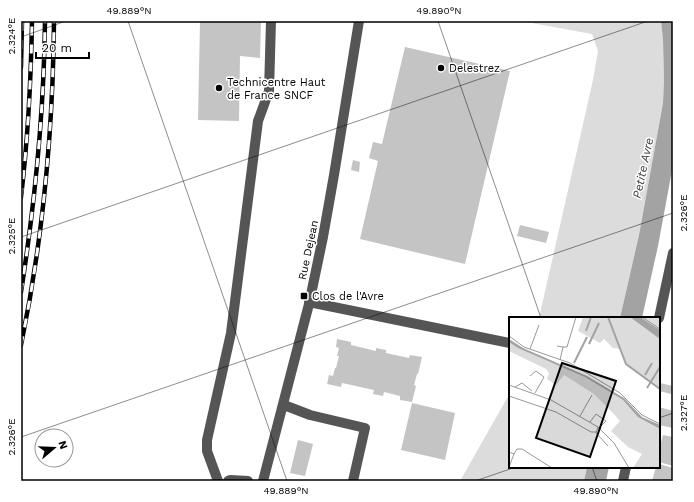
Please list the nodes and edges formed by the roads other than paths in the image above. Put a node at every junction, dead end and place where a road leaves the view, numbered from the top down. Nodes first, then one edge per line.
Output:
1 (271, 21) edge
2 (359, 21) edge
3 (673, 253) edge
4 (309, 302) junction
5 (659, 317) edge
6 (509, 343) edge
7 (284, 405) junction
8 (626, 468) edge
9 (218, 481) edge
10 (228, 481) edge
11 (248, 481) edge
12 (263, 481) edge
13 (353, 481) edge
14 (624, 481) edge

1 - 9 street
2 - 4 street, Rue Dejean
3 - 5 street
4 - 6 street
4 - 7 street, Rue Dejean
7 - 12 street, Rue Dejean
7 - 13 street
8 - 14 street
10 - 11 street

